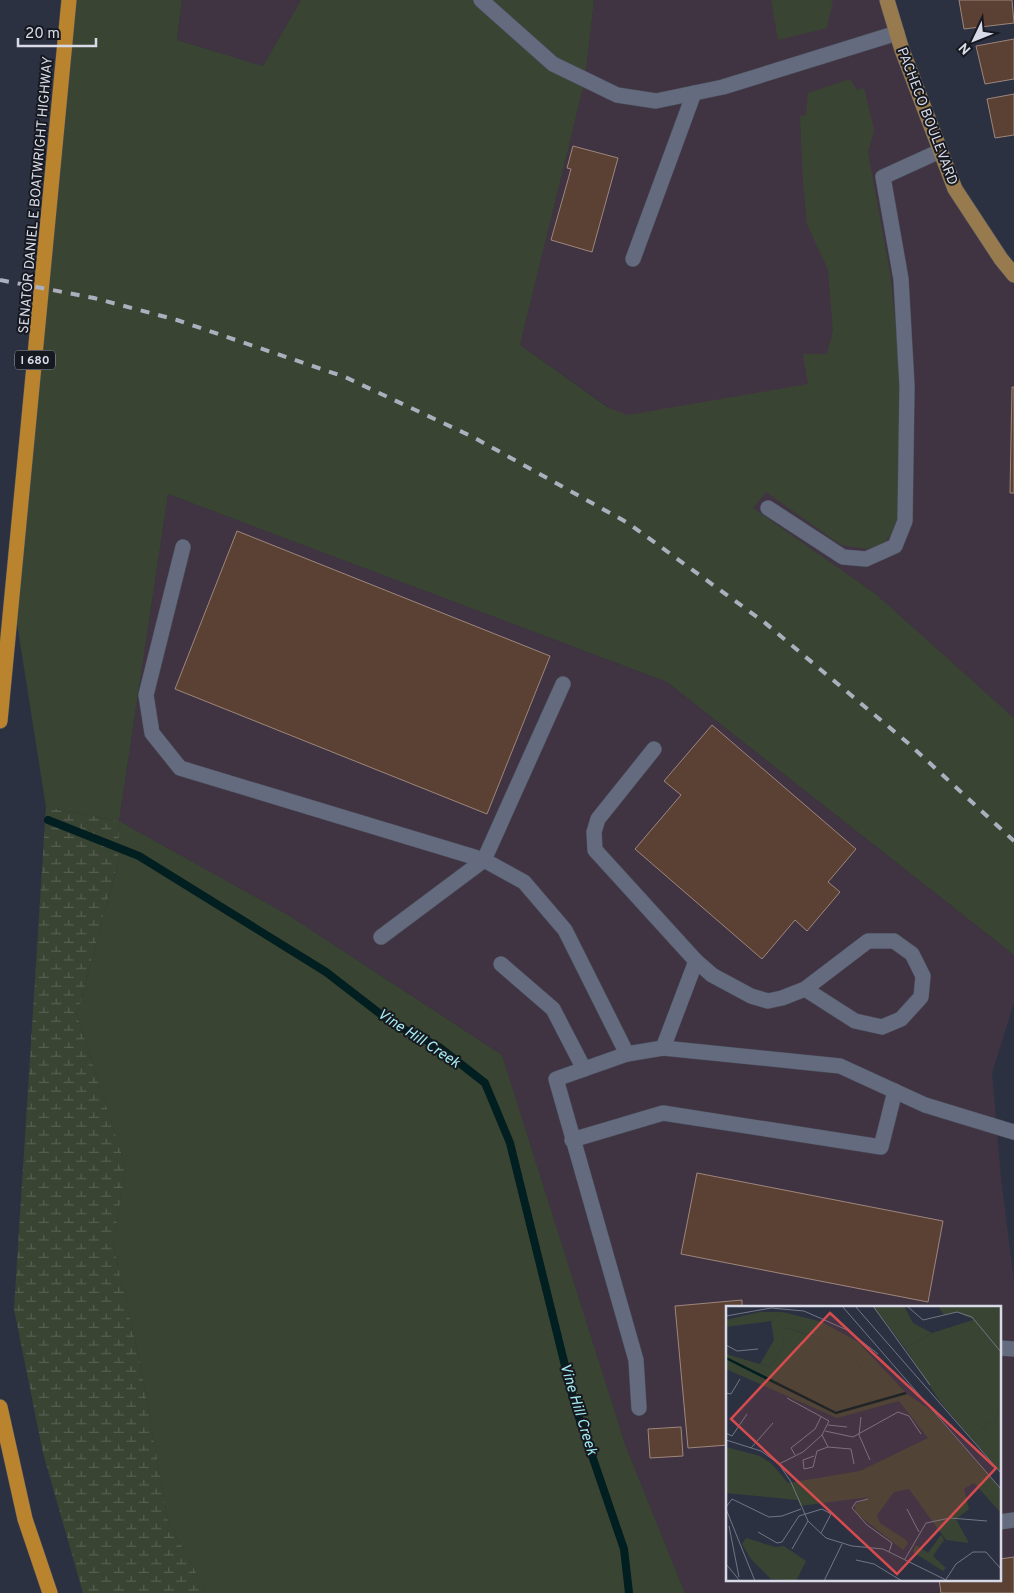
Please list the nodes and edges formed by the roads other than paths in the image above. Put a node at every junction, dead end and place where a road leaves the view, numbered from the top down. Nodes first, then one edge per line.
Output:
1 (69, 0) edge
2 (481, 0) edge
3 (888, 0) edge
4 (897, 33) junction
5 (694, 93) junction
6 (940, 151) junction
7 (633, 259) dead end
8 (1014, 275) edge
9 (768, 508) dead end
10 (183, 547) dead end
11 (563, 684) dead end
12 (0, 721) edge
13 (654, 749) dead end
14 (484, 860) junction
15 (381, 937) dead end
16 (696, 962) junction
17 (501, 964) dead end
18 (804, 989) junction
19 (663, 1048) junction
20 (626, 1054) junction
21 (584, 1069) junction
22 (895, 1091) junction
23 (1014, 1132) edge
24 (572, 1140) junction
25 (0, 1407) edge
26 (639, 1408) dead end
27 (50, 1593) edge

1 - 12 highway, SENATOR DANIEL E BOATWRIGHT HIGHWAY / I 680
2 - 5 street
3 - 4 main road, PACHECO BOULEVARD
4 - 5 street
4 - 6 main road, PACHECO BOULEVARD
5 - 7 street
6 - 8 main road, PACHECO BOULEVARD
6 - 9 street
10 - 14 street
11 - 14 street
13 - 16 street
14 - 15 street
14 - 20 street
16 - 18 street
16 - 19 street
17 - 21 street
18 - 18 street
19 - 20 street
19 - 22 street
20 - 21 street
21 - 24 street
22 - 23 street
22 - 24 street
24 - 26 street
25 - 27 highway

